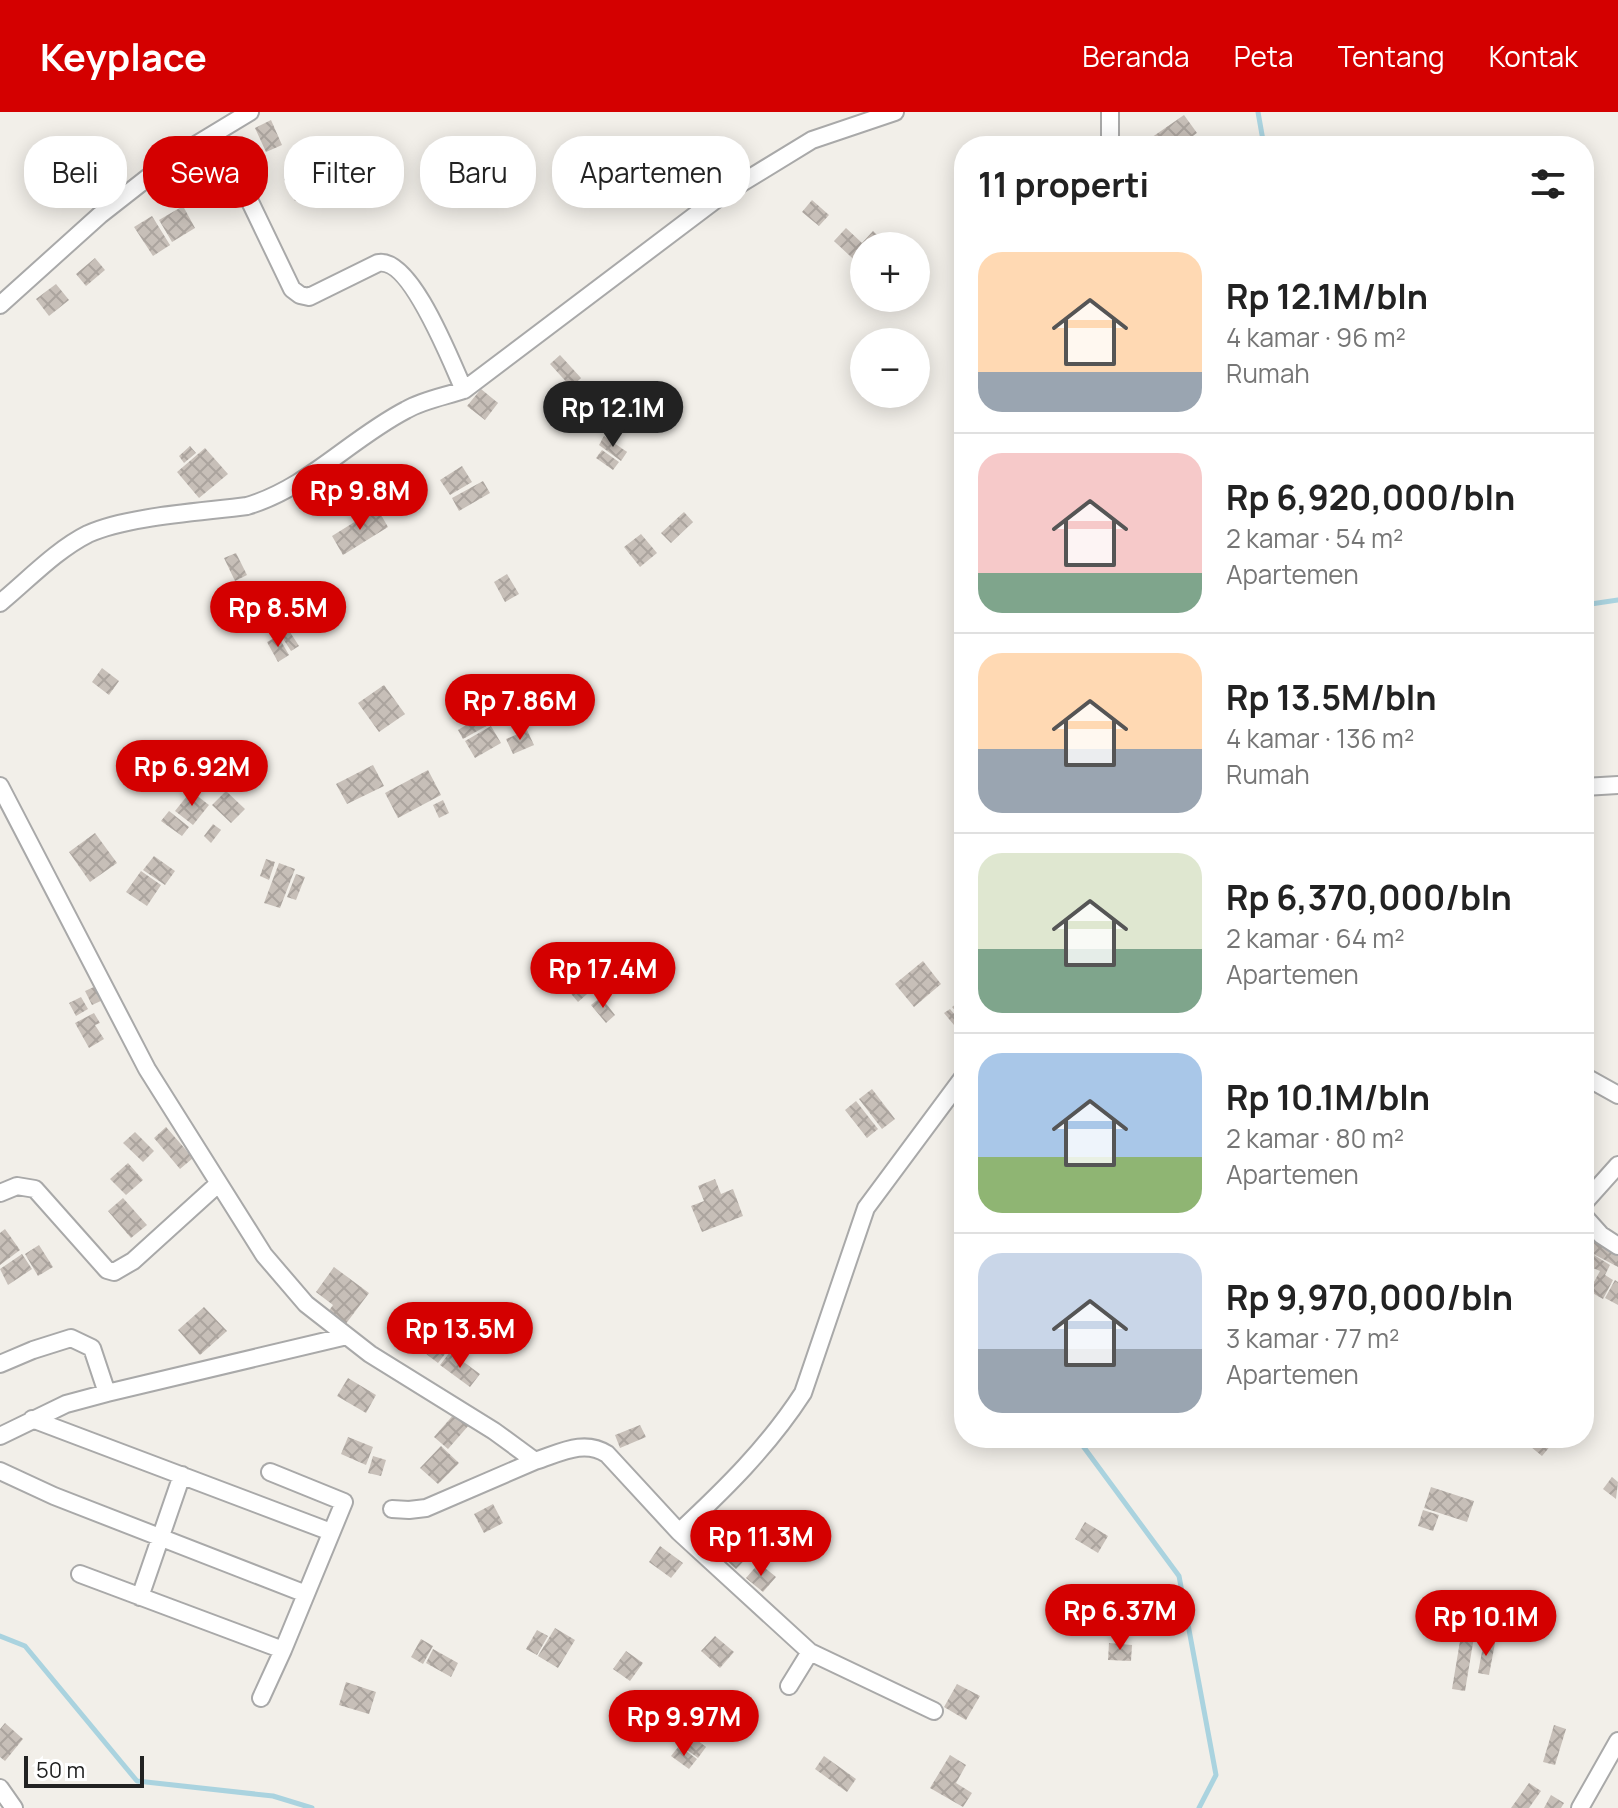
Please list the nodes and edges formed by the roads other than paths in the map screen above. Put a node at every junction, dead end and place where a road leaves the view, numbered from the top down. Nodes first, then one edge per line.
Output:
1 (250, 112) edge
2 (895, 112) edge
3 (1110, 112) edge
4 (217, 133) junction
5 (1110, 136) edge
6 (0, 305) edge
7 (464, 390) junction
8 (0, 603) edge
9 (1618, 785) edge
10 (0, 786) edge
11 (1594, 786) edge
12 (1594, 1082) edge
13 (954, 1089) edge
14 (1618, 1095) edge
15 (1618, 1165) edge
16 (218, 1184) junction
17 (1594, 1192) edge
18 (0, 1193) edge
19 (1594, 1227) edge
20 (1618, 1246) edge
21 (347, 1336) junction
22 (0, 1364) edge
23 (107, 1393) junction
24 (32, 1419) junction
25 (0, 1436) edge
26 (535, 1461) junction
27 (0, 1471) edge
28 (270, 1472) dead end
29 (182, 1475) junction
30 (392, 1509) dead end
31 (331, 1532) junction
32 (679, 1532) junction
33 (162, 1538) junction
34 (80, 1574) dead end
35 (306, 1594) junction
36 (140, 1597) junction
37 (283, 1650) junction
38 (810, 1652) junction
39 (789, 1686) dead end
40 (261, 1698) dead end
41 (934, 1711) dead end
42 (1618, 1741) edge
43 (0, 1788) edge
44 (14, 1808) edge
45 (1580, 1808) edge

1 - 4 street
2 - 7 street
3 - 5 street
4 - 6 street
4 - 7 street
7 - 8 street
9 - 11 street
10 - 16 street
12 - 14 street
13 - 32 street
15 - 17 street
16 - 18 street
16 - 21 street
19 - 20 street
21 - 23 street
21 - 26 street
22 - 23 street
23 - 24 street
24 - 25 street
24 - 29 street
26 - 30 street
26 - 32 street
27 - 33 street
28 - 31 street
29 - 31 street
29 - 33 street
31 - 35 street
32 - 38 street
33 - 35 street
33 - 36 street
34 - 36 street
35 - 37 street
36 - 37 street
37 - 40 street
38 - 39 street
38 - 41 street
42 - 45 street
43 - 44 street

